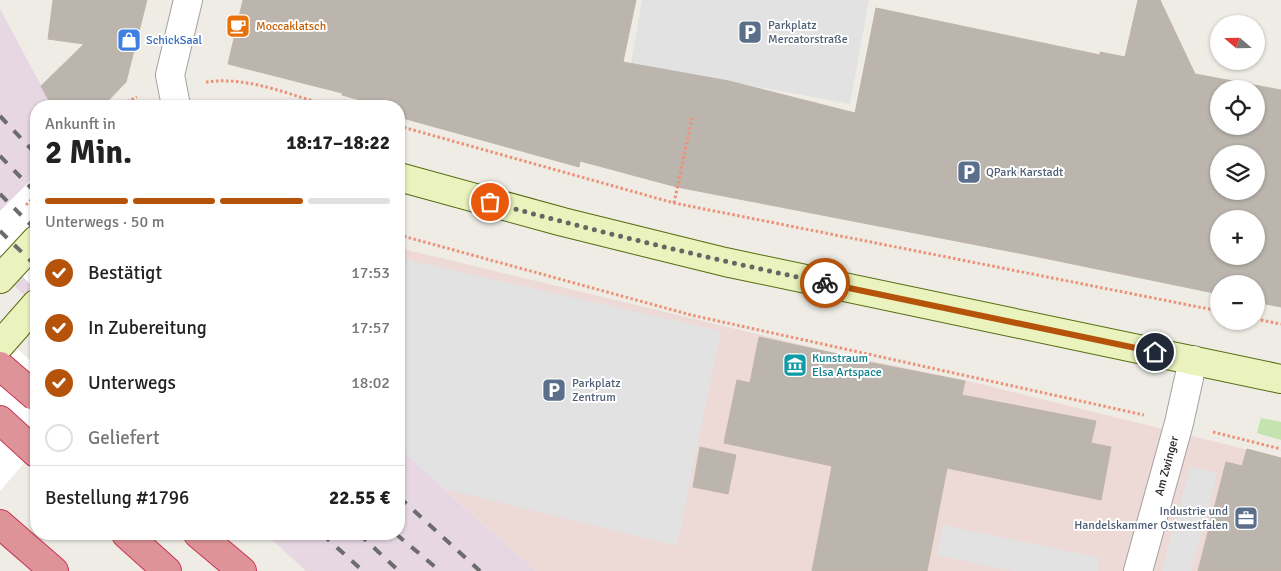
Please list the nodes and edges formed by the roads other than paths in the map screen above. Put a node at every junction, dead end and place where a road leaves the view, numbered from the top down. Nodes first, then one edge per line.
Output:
1 (188, 0) edge
2 (175, 100) edge
3 (405, 179) edge
4 (30, 246) edge
5 (0, 279) edge
6 (30, 311) edge
7 (0, 345) edge
8 (1194, 360) junction
9 (0, 366) edge
10 (1281, 379) edge
11 (30, 392) edge
12 (0, 420) edge
13 (30, 447) edge
14 (0, 524) edge
15 (133, 540) edge
16 (205, 540) edge
17 (54, 571) edge
18 (167, 571) edge
19 (242, 571) edge
20 (1138, 571) edge

1 - 2 street
3 - 8 street
4 - 5 street
6 - 7 street
8 - 10 street
8 - 20 street, Am Zwinger
9 - 11 highway, bridge
12 - 13 highway
14 - 17 highway
15 - 18 highway
16 - 19 highway

